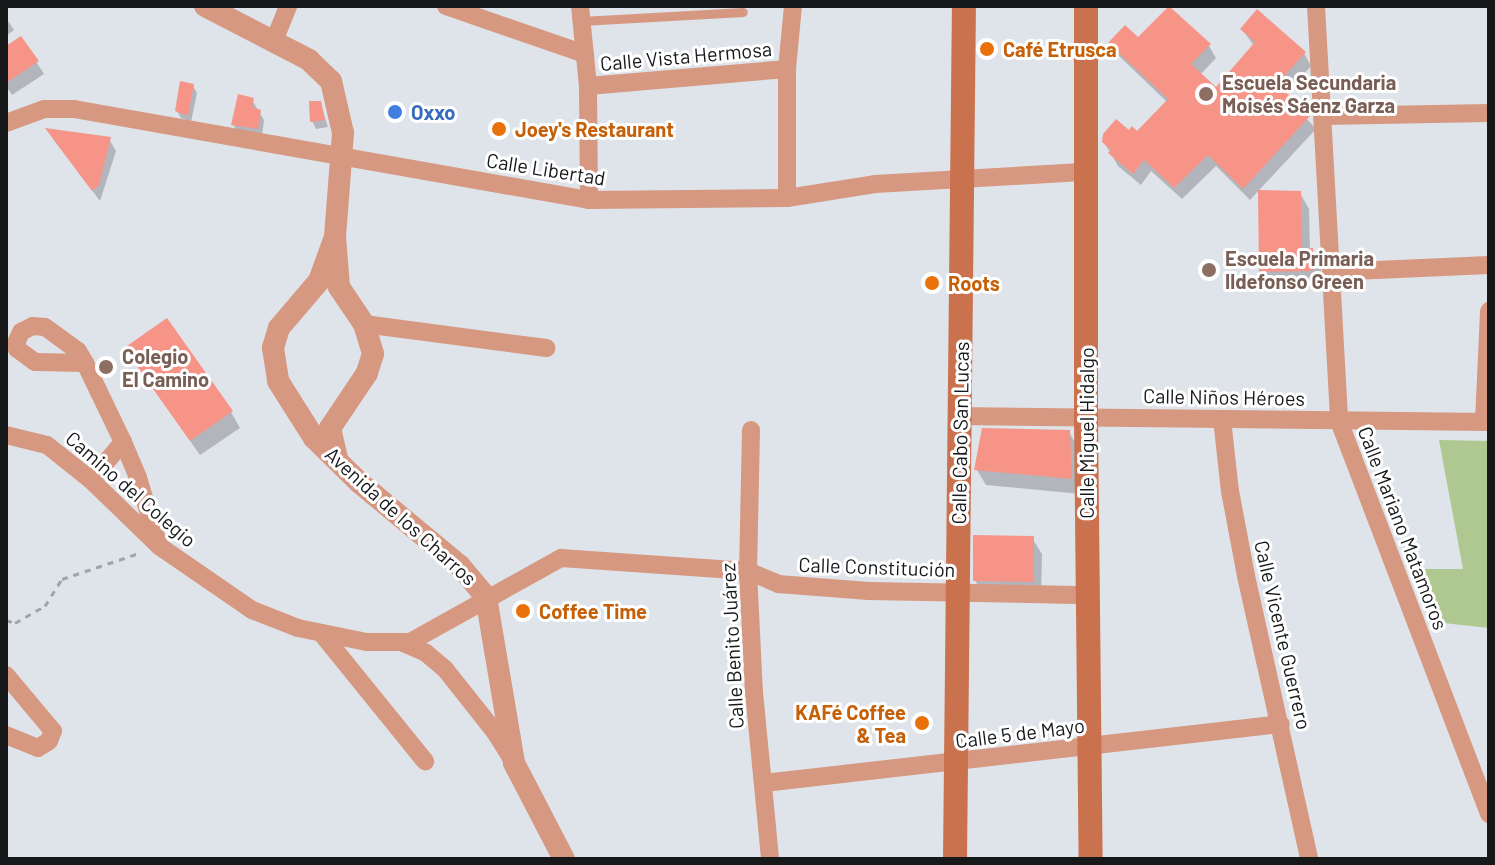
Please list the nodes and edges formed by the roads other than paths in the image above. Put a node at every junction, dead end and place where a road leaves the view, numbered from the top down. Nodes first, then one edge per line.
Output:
1 (205, 6) edge
2 (288, 6) edge
3 (446, 6) edge
4 (793, 6) edge
5 (964, 6) edge
6 (1086, 6) edge
7 (1316, 6) edge
8 (743, 12) dead end
9 (581, 14) edge
10 (274, 41) junction
11 (585, 54) junction
12 (787, 69) junction
13 (588, 86) junction
14 (1489, 113) edge
15 (1323, 116) junction
16 (6, 123) edge
17 (343, 157) junction
18 (1086, 172) junction
19 (962, 179) junction
20 (787, 198) junction
21 (589, 200) junction
22 (335, 237) junction
23 (1489, 265) edge
24 (1331, 272) junction
25 (1489, 311) edge
26 (364, 324) junction
27 (546, 348) dead end
28 (85, 363) dead end
29 (958, 416) junction
30 (1086, 418) junction
31 (1222, 419) junction
32 (1339, 421) junction
33 (1486, 422) edge
34 (751, 430) dead end
35 (6, 435) edge
36 (123, 442) junction
37 (338, 460) junction
38 (91, 480) junction
39 (159, 546) junction
40 (748, 571) junction
41 (958, 592) junction
42 (1087, 595) junction
43 (486, 597) junction
44 (322, 634) junction
45 (403, 643) junction
46 (6, 675) edge
47 (1281, 724) junction
48 (6, 735) edge
49 (1092, 746) junction
50 (425, 761) dead end
51 (514, 763) junction
52 (954, 764) junction
53 (764, 783) junction
54 (1489, 814) edge
55 (564, 859) edge
56 (770, 859) edge
57 (955, 859) edge
58 (1091, 859) edge
59 (1309, 859) edge

1 - 10 street, Avenida de los Charros
2 - 10 street
3 - 11 street
4 - 12 street
5 - 19 main road, Calle Cabo San Lucas
6 - 18 main road, Calle Miguel Hidalgo
7 - 15 street, Calle Mariano Matamoros
8 - 9 lane
9 - 11 street
10 - 17 street, Avenida de los Charros
11 - 13 street
12 - 13 street, Calle Vista Hermosa
12 - 20 street
13 - 21 street
14 - 15 street
15 - 24 street, Calle Mariano Matamoros
16 - 17 street, Calle Libertad
17 - 21 street, Calle Libertad
17 - 22 street, Avenida de los Charros
18 - 19 street, Calle Libertad
18 - 30 main road, Calle Miguel Hidalgo
19 - 20 street, Calle Libertad
19 - 29 main road, Calle Cabo San Lucas
20 - 21 street, Calle Libertad
22 - 26 street, Avenida de los Charros
22 - 37 street, Avenida de los Charros
23 - 24 street
24 - 32 street, Calle Mariano Matamoros
25 - 33 street
26 - 27 street
26 - 37 street
28 - 36 street
29 - 30 street, Calle Niños Héroes
29 - 41 main road, Calle Cabo San Lucas
30 - 31 street, Calle Niños Héroes
30 - 42 main road, Calle Miguel Hidalgo
31 - 32 street, Calle Niños Héroes
31 - 47 street, Calle Vicente Guerrero
32 - 33 street, Calle Niños Héroes
32 - 54 street, Calle Mariano Matamoros
34 - 40 street, Calle Benito Juárez
35 - 38 street, Camino del Colegio
36 - 38 street
36 - 39 street
37 - 43 street, Avenida de los Charros
38 - 39 street, Camino del Colegio
39 - 44 street, Camino del Colegio
40 - 41 street, Calle Constitución
40 - 43 street, Calle Constitución
40 - 53 street, Calle Benito Juárez
41 - 42 street, Calle Constitución
41 - 52 main road, Calle Cabo San Lucas
42 - 49 main road, Calle Miguel Hidalgo
43 - 45 street
43 - 51 street, Avenida de los Charros
44 - 45 street, Camino del Colegio
44 - 50 street
45 - 51 street
46 - 48 street
47 - 49 street, Calle 5 de Mayo
47 - 59 street, Calle Vicente Guerrero
49 - 52 street, Calle 5 de Mayo
49 - 58 main road, Calle Miguel Hidalgo
51 - 55 street, Avenida de los Charros
52 - 53 street, Calle 5 de Mayo
52 - 57 main road, Calle Cabo San Lucas
53 - 56 street, Calle Benito Juárez

